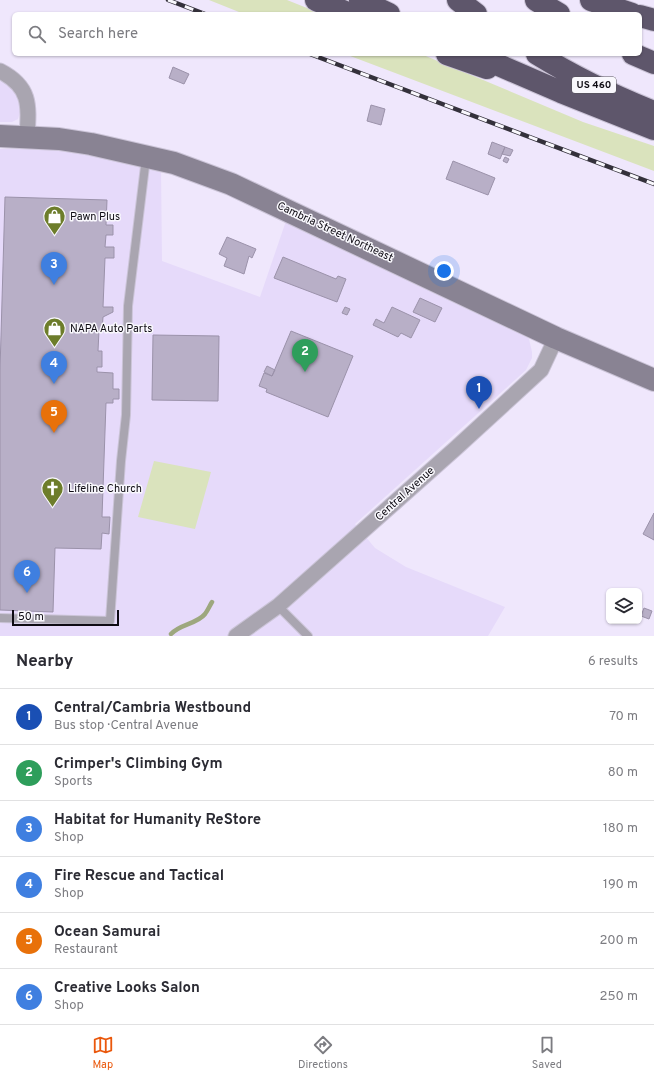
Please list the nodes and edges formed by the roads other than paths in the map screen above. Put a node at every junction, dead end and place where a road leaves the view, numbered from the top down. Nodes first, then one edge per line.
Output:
1 (316, 0) edge
2 (360, 0) edge
3 (458, 0) edge
4 (536, 0) edge
5 (591, 0) edge
6 (345, 12) edge
7 (385, 12) edge
8 (473, 12) edge
9 (556, 12) edge
10 (626, 12) edge
11 (642, 17) edge
12 (654, 20) edge
13 (453, 56) edge
14 (478, 56) edge
15 (540, 56) edge
16 (638, 56) edge
17 (654, 63) edge
18 (0, 71) edge
19 (561, 92) junction
20 (654, 112) edge
21 (654, 129) edge
22 (0, 136) edge
23 (27, 137) junction
24 (146, 155) junction
25 (556, 338) junction
26 (654, 380) edge
27 (278, 606) junction
28 (0, 618) edge
29 (236, 636) edge
30 (308, 636) edge

1 - 6 highway
2 - 7 highway
3 - 8 highway
4 - 9 highway
5 - 10 highway
11 - 12 highway
13 - 19 highway
14 - 19 highway
15 - 20 highway, US 460
16 - 17 highway
18 - 23 street
19 - 21 highway
22 - 23 main road, Cambria Street Northeast
23 - 24 main road, Cambria Street Northeast
24 - 25 main road, Cambria Street Northeast
24 - 28 lane
25 - 26 main road, Cambria Street Northeast
25 - 27 street, Central Avenue
27 - 29 street, Central Avenue
27 - 30 lane

